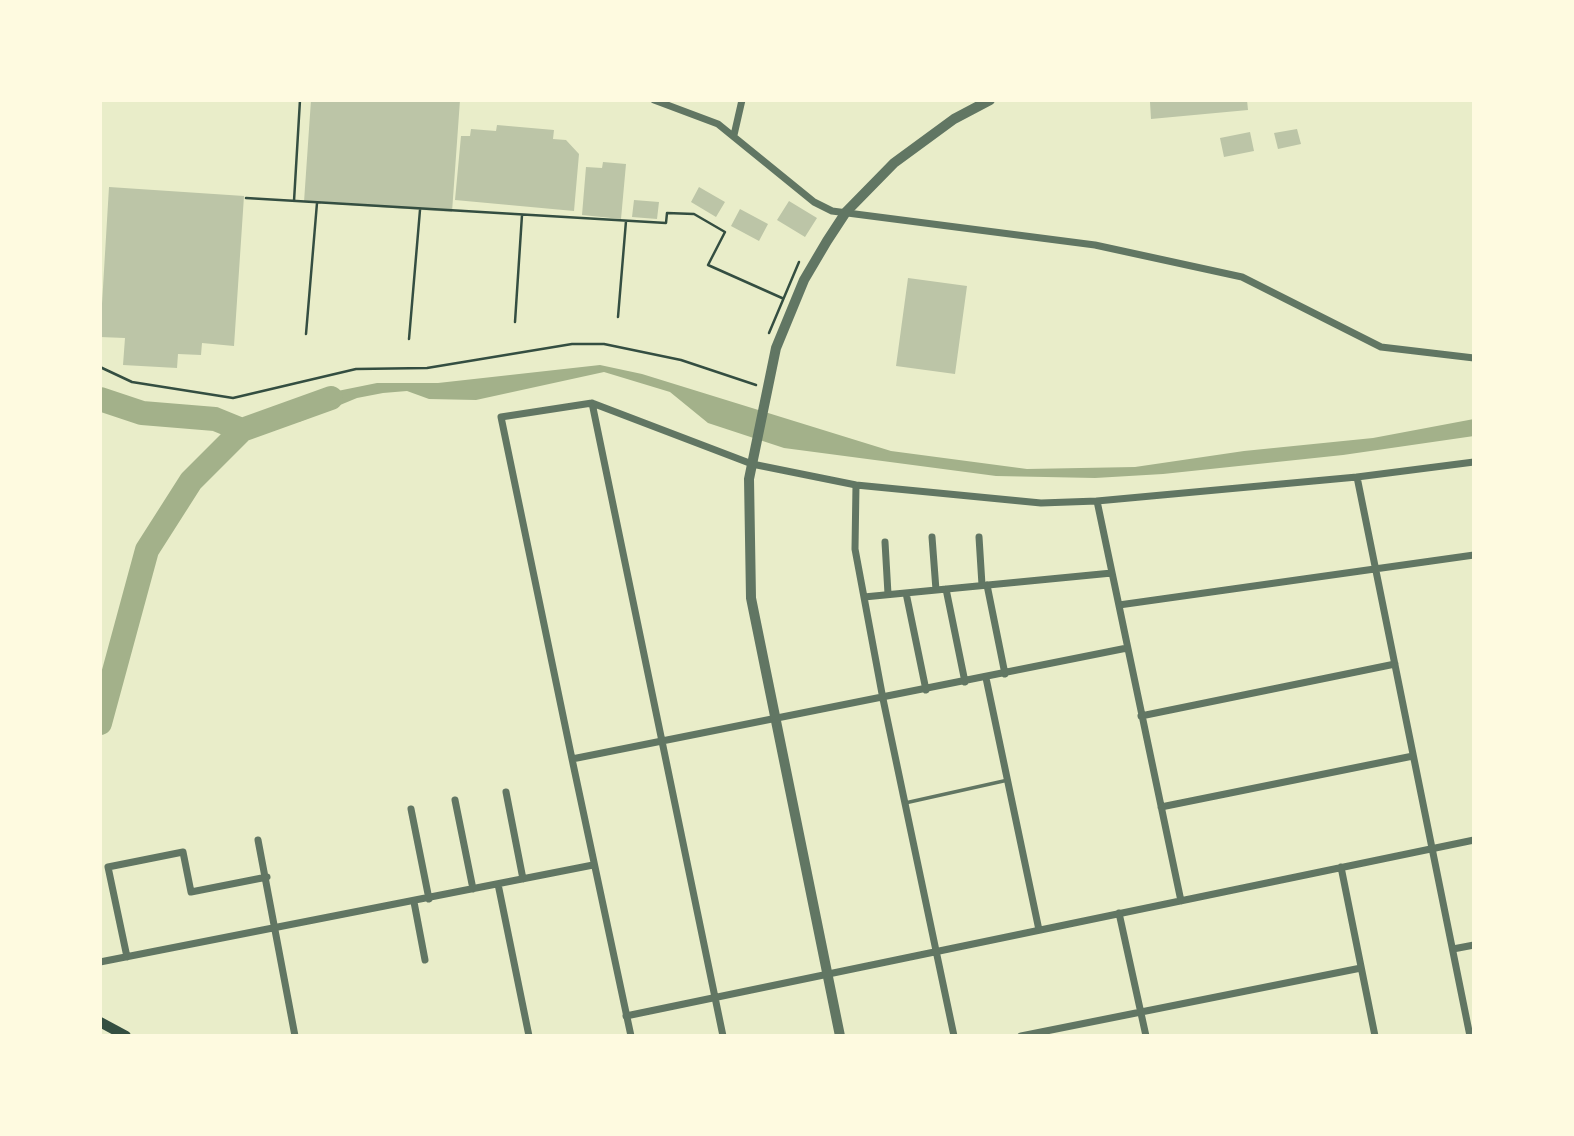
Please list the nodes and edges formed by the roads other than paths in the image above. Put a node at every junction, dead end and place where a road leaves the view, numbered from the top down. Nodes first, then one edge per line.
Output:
1 (654, 100) edge
2 (742, 100) edge
3 (990, 100) edge
4 (734, 135) junction
5 (846, 212) junction
6 (1474, 358) edge
7 (592, 403) junction
8 (1474, 461) edge
9 (752, 464) junction
10 (1357, 477) junction
11 (856, 485) junction
12 (1097, 501) junction
13 (932, 537) dead end
14 (979, 537) dead end
15 (885, 542) dead end
16 (1474, 555) edge
17 (1375, 568) junction
18 (1112, 573) junction
19 (985, 585) junction
20 (946, 589) junction
21 (936, 590) junction
22 (906, 593) junction
23 (888, 594) junction
24 (864, 597) junction
25 (1119, 605) junction
26 (1127, 648) junction
27 (1395, 664) junction
28 (1005, 674) junction
29 (986, 678) junction
30 (965, 682) junction
31 (926, 690) junction
32 (883, 699) junction
33 (1141, 716) junction
34 (775, 719) junction
35 (661, 741) junction
36 (1413, 756) junction
37 (572, 759) junction
38 (1008, 780) junction
39 (506, 792) dead end
40 (455, 800) dead end
41 (905, 803) junction
42 (1161, 807) junction
43 (411, 809) dead end
44 (258, 840) dead end
45 (1474, 840) edge
46 (1433, 848) junction
47 (593, 865) junction
48 (1341, 867) junction
49 (267, 877) junction
50 (523, 879) junction
51 (498, 884) junction
52 (473, 889) junction
53 (429, 899) junction
54 (1181, 901) junction
55 (414, 902) junction
56 (1119, 914) junction
57 (272, 928) junction
58 (1039, 930) junction
59 (1474, 945) edge
60 (1453, 949) junction
61 (936, 951) junction
62 (127, 957) junction
63 (425, 960) dead end
64 (100, 962) edge
65 (1361, 968) junction
66 (827, 974) junction
67 (715, 998) junction
68 (1140, 1011) junction
69 (626, 1016) junction
70 (100, 1022) edge
71 (126, 1036) edge
72 (295, 1036) edge
73 (530, 1036) edge
74 (631, 1036) edge
75 (723, 1036) edge
76 (840, 1036) edge
77 (954, 1036) edge
78 (1021, 1036) edge
79 (1146, 1036) edge
80 (1375, 1036) edge
81 (1470, 1036) edge

1 - 4 street
2 - 4 street
3 - 5 street
4 - 5 street
5 - 6 street
5 - 9 street
7 - 9 street
7 - 35 street
7 - 37 street
8 - 10 street
9 - 11 street
9 - 34 street
10 - 12 street
10 - 17 street
11 - 12 street
11 - 24 street
12 - 18 street
13 - 21 street
14 - 19 street
15 - 23 street
16 - 17 street
17 - 25 street
17 - 27 street
18 - 19 street
18 - 25 street
19 - 20 street
19 - 28 street
20 - 21 street
20 - 30 street
21 - 22 street
22 - 23 street
22 - 31 street
23 - 24 street
24 - 32 street
25 - 26 street
26 - 28 street
26 - 33 street
27 - 33 street
27 - 36 street
28 - 29 street
29 - 30 street
29 - 38 street
30 - 31 street
31 - 32 street
32 - 34 street
32 - 41 street
33 - 42 street
34 - 35 street
34 - 66 street
35 - 37 street
35 - 67 street
36 - 42 street
36 - 46 street
37 - 47 street
38 - 41 lane
38 - 58 street
39 - 50 street
40 - 52 street
41 - 61 street
42 - 54 street
43 - 53 street
44 - 49 street
45 - 46 street
46 - 48 street
46 - 60 street
47 - 50 street
47 - 69 street
48 - 54 street
48 - 65 street
49 - 57 street
49 - 62 street
50 - 51 street
51 - 52 street
51 - 73 street
52 - 53 street
53 - 55 street
54 - 56 street
55 - 57 street
55 - 63 street
56 - 58 street
56 - 68 street
57 - 62 street
57 - 72 street
58 - 61 street
59 - 60 street
60 - 81 street
61 - 66 street
61 - 77 street
62 - 64 street
65 - 68 street
65 - 80 street
66 - 67 street
66 - 76 street
67 - 69 street
67 - 75 street
68 - 78 street
68 - 79 street
69 - 74 street
70 - 71 main road

